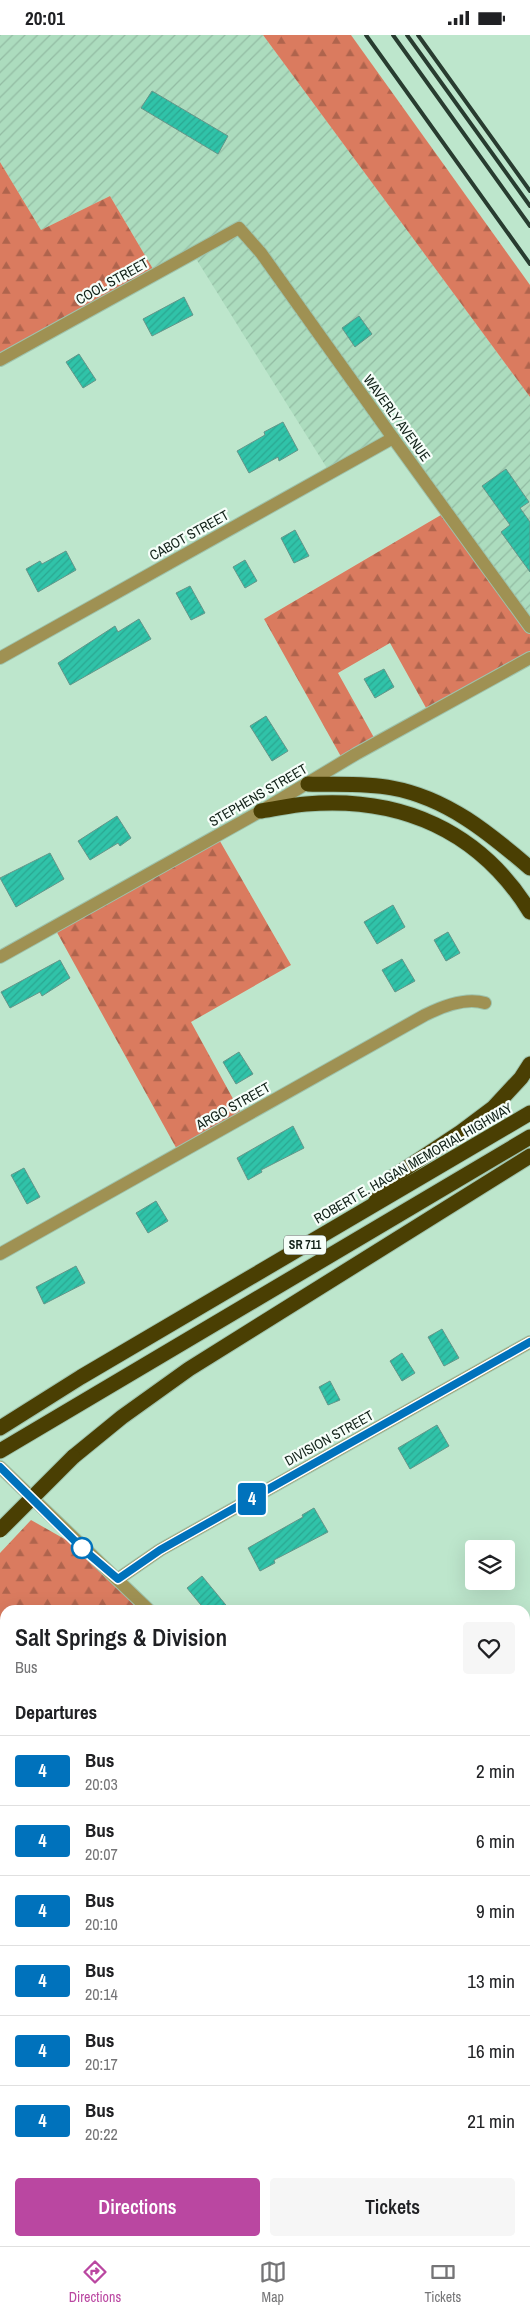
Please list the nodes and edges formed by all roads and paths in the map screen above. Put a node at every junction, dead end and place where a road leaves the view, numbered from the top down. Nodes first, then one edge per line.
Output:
1 (239, 228) joint
2 (0, 361) edge
3 (393, 438) junction
4 (530, 627) edge
5 (530, 657) edge
6 (0, 658) edge
7 (308, 784) junction
8 (261, 811) junction
9 (530, 868) edge
10 (530, 912) edge
11 (0, 957) edge
12 (485, 1003) dead end
13 (530, 1065) edge
14 (530, 1113) edge
15 (530, 1137) edge
16 (530, 1157) edge
17 (373, 1205) junction
18 (0, 1253) edge
19 (530, 1342) edge
20 (42, 1398) junction
21 (0, 1416) edge
22 (0, 1428) edge
23 (0, 1451) edge
24 (0, 1467) edge
25 (0, 1530) edge
26 (118, 1579) junction
27 (144, 1605) edge

1 - 2 street, COOL STREET
1 - 3 street, WAVERLY AVENUE
3 - 4 street, WAVERLY AVENUE
3 - 6 street, CABOT STREET
5 - 7 street, STEPHENS STREET
7 - 8 street, STEPHENS STREET
7 - 9 highway
8 - 10 highway
8 - 11 street, STEPHENS STREET
12 - 18 street, ARGO STREET
13 - 17 highway
14 - 17 highway, ROBERT E. HAGAN MEMORIAL HIGHWAY / SR 711
15 - 23 highway
16 - 25 highway, bridge
17 - 20 highway, ROBERT E. HAGAN MEMORIAL HIGHWAY / SR 711
19 - 26 street, DIVISION STREET
20 - 21 highway
20 - 22 highway
24 - 26 street
26 - 27 street

